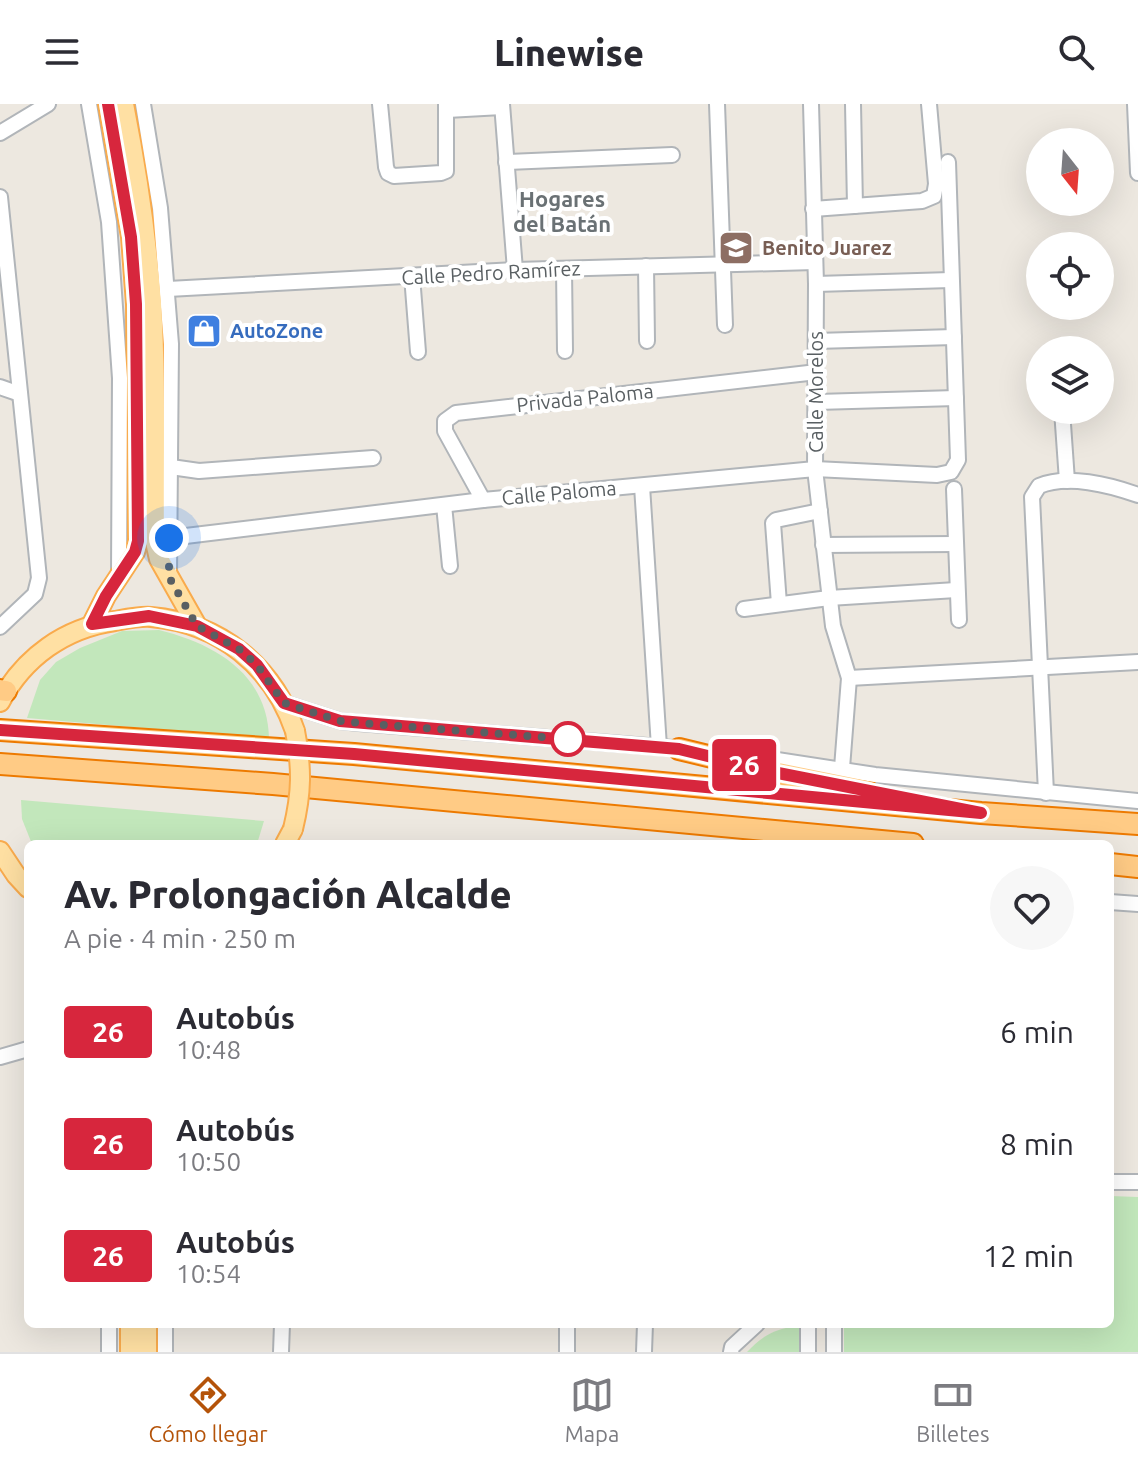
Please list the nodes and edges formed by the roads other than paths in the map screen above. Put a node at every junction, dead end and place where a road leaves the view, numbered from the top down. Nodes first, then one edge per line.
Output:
1 (48, 104) edge
2 (89, 104) edge
3 (108, 104) edge
4 (124, 104) edge
5 (143, 104) edge
6 (380, 104) edge
7 (717, 104) edge
8 (811, 104) edge
9 (853, 104) edge
10 (929, 104) edge
11 (1135, 104) edge
12 (502, 105) edge
13 (447, 107) edge
14 (0, 133) edge
15 (672, 155) dead end
16 (506, 162) junction
17 (948, 162) dead end
18 (1138, 173) edge
19 (0, 197) edge
20 (855, 206) junction
21 (813, 209) junction
22 (815, 262) junction
23 (724, 264) junction
24 (646, 266) junction
25 (564, 269) junction
26 (515, 270) junction
27 (412, 276) junction
28 (951, 280) junction
29 (816, 284) junction
30 (168, 289) junction
31 (725, 325) dead end
32 (954, 337) junction
33 (647, 341) dead end
34 (816, 341) junction
35 (565, 351) dead end
36 (418, 352) dead end
37 (817, 372) junction
38 (0, 387) edge
39 (20, 394) junction
40 (956, 398) junction
41 (817, 402) junction
42 (1063, 424) edge
43 (373, 458) dead end
44 (171, 467) junction
45 (815, 469) junction
46 (1067, 481) junction
47 (642, 486) junction
48 (954, 489) dead end
49 (1138, 495) edge
50 (483, 500) junction
51 (444, 505) junction
52 (820, 511) junction
53 (169, 538) junction
54 (955, 544) junction
55 (823, 545) junction
56 (450, 566) dead end
57 (119, 575) junction
58 (169, 577) junction
59 (956, 590) junction
60 (829, 598) junction
61 (779, 604) junction
62 (744, 609) dead end
63 (959, 620) dead end
64 (92, 624) junction
65 (197, 626) junction
66 (0, 627) edge
67 (1138, 662) edge
68 (1041, 666) junction
69 (849, 678) junction
70 (2, 694) edge
71 (284, 703) junction
72 (0, 730) edge
73 (669, 748) junction
74 (0, 764) edge
75 (842, 768) junction
76 (1046, 793) junction
77 (1138, 801) edge
78 (981, 813) junction
79 (1138, 824) edge
80 (289, 836) edge
81 (870, 840) edge
82 (0, 851) edge
83 (1114, 864) edge
84 (1138, 867) edge
85 (24, 884) edge
86 (1114, 902) edge
87 (1138, 904) edge
88 (24, 1050) edge
89 (0, 1057) edge
90 (1114, 1182) edge
91 (1138, 1182) edge
92 (109, 1328) edge
93 (130, 1328) edge
94 (147, 1328) edge
95 (165, 1328) edge
96 (282, 1328) edge
97 (567, 1328) edge
98 (645, 1328) edge
99 (753, 1328) edge
100 (808, 1328) edge
101 (834, 1328) edge
102 (728, 1350) edge
103 (109, 1352) edge
104 (130, 1352) edge
105 (147, 1352) edge
106 (165, 1352) edge
107 (281, 1352) edge
108 (567, 1352) edge
109 (644, 1352) edge
110 (808, 1352) edge
111 (834, 1352) edge

1 - 14 street
2 - 57 street
3 - 57 main road
4 - 58 main road
5 - 30 street
6 - 13 street
7 - 23 street
8 - 21 street, Calle Morelos
9 - 20 street
10 - 20 street
11 - 18 street
12 - 13 street
12 - 16 street
15 - 16 street
16 - 26 street
17 - 28 street
19 - 39 street
20 - 21 street
21 - 22 street, Calle Morelos
22 - 23 street, Calle Pedro Ramírez
22 - 29 street, Calle Morelos
23 - 24 street, Calle Pedro Ramírez
23 - 31 street
24 - 25 street, Calle Pedro Ramírez
24 - 33 street
25 - 26 street, Calle Pedro Ramírez
25 - 35 street
26 - 27 street, Calle Pedro Ramírez
27 - 30 street, Calle Pedro Ramírez
27 - 36 street
28 - 29 street
28 - 32 street
29 - 34 street, Calle Morelos
30 - 44 street
32 - 34 street
32 - 40 street
34 - 37 street, Calle Morelos
37 - 41 street, Calle Morelos
37 - 50 street, Privada Paloma
38 - 39 street
39 - 66 street
40 - 41 street
40 - 45 street, Calle Paloma
41 - 45 street, Calle Morelos
42 - 46 street
43 - 44 street
44 - 53 street
45 - 47 street, Calle Paloma
45 - 52 street, Calle Morelos
46 - 49 street
46 - 68 street
47 - 50 street, Calle Paloma
47 - 73 street
48 - 54 street
50 - 51 street, Calle Paloma
51 - 53 street, Calle Paloma
51 - 56 street
52 - 55 street, Calle Morelos
52 - 61 street
53 - 58 street
54 - 55 street
54 - 59 street
55 - 60 street, Calle Morelos
57 - 64 main road
58 - 65 main road
59 - 60 street
59 - 63 street
60 - 61 street
60 - 69 street, Calle Morelos
61 - 62 street
64 - 65 main road
64 - 70 main road
65 - 71 main road
67 - 68 street
68 - 69 street
68 - 76 street
69 - 75 street
71 - 73 street
71 - 80 main road, bridge
72 - 78 highway
73 - 75 street
73 - 78 highway
74 - 81 highway
75 - 76 street
76 - 77 street
78 - 79 highway
82 - 85 main road
83 - 84 highway
86 - 87 street
88 - 89 street
90 - 91 street
92 - 103 street
93 - 104 main road
94 - 105 main road
95 - 106 street
96 - 107 street
97 - 108 street
98 - 109 street
99 - 102 street
100 - 110 street
101 - 111 street

